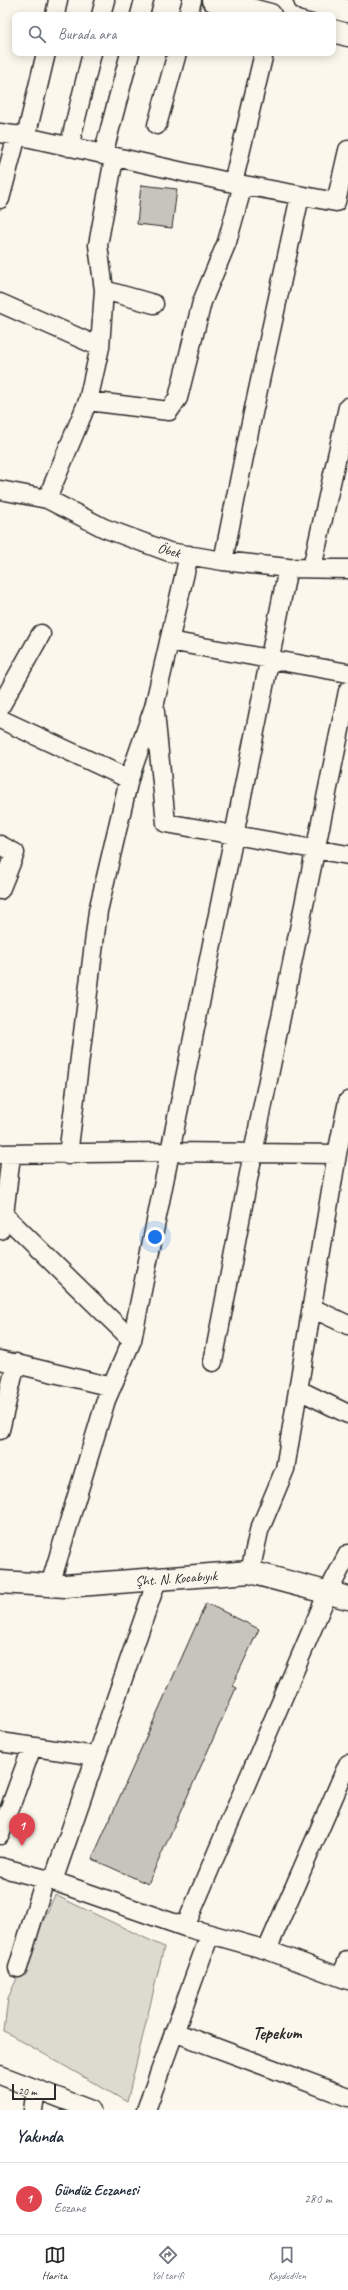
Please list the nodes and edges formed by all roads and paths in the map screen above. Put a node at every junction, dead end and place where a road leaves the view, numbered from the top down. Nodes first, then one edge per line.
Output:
1 (58, 0) edge
2 (104, 0) edge
3 (144, 0) edge
4 (192, 0) edge
5 (213, 0) edge
6 (305, 0) edge
7 (348, 11) edge
8 (56, 12) edge
9 (102, 12) edge
10 (141, 12) edge
11 (189, 12) edge
12 (259, 12) edge
13 (336, 32) edge
14 (348, 35) edge
15 (45, 56) edge
16 (91, 56) edge
17 (129, 56) edge
18 (176, 56) edge
19 (263, 56) edge
20 (157, 125) dead end
21 (14, 135) edge
22 (69, 147) junction
23 (348, 152) edge
24 (108, 157) junction
25 (238, 184) junction
26 (300, 196) junction
27 (0, 200) edge
28 (342, 204) edge
29 (104, 290) junction
30 (0, 302) edge
31 (154, 304) dead end
32 (100, 348) junction
33 (88, 401) junction
34 (348, 407) edge
35 (0, 490) edge
36 (47, 499) junction
37 (189, 555) junction
38 (223, 561) junction
39 (288, 568) junction
40 (312, 568) junction
41 (348, 569) edge
42 (41, 634) dead end
43 (169, 641) junction
44 (270, 658) junction
45 (348, 673) edge
46 (348, 691) edge
47 (0, 707) edge
48 (154, 707) junction
49 (0, 718) edge
50 (129, 779) junction
51 (235, 835) junction
52 (0, 845) edge
53 (316, 849) junction
54 (348, 855) edge
55 (0, 890) edge
56 (348, 1101) edge
57 (341, 1149) edge
58 (169, 1152) junction
59 (252, 1153) junction
60 (5, 1155) edge
61 (68, 1155) junction
62 (2, 1223) edge
63 (312, 1308) junction
64 (348, 1325) edge
65 (132, 1340) junction
66 (8, 1361) edge
67 (213, 1362) dead end
68 (112, 1387) junction
69 (299, 1390) junction
70 (348, 1414) edge
71 (0, 1430) edge
72 (348, 1554) edge
73 (250, 1572) junction
74 (157, 1580) junction
75 (0, 1582) edge
76 (50, 1585) junction
77 (338, 1595) edge
78 (0, 1742) edge
79 (32, 1747) junction
80 (96, 1756) junction
81 (348, 1764) edge
82 (0, 1835) edge
83 (0, 1867) edge
84 (49, 1880) junction
85 (185, 1927) junction
86 (210, 1934) junction
87 (267, 1950) junction
88 (348, 1960) edge
89 (18, 1968) dead end
90 (344, 1979) edge
91 (174, 2032) junction
92 (0, 2075) edge
93 (36, 2089) junction
94 (348, 2098) edge
95 (33, 2110) edge
96 (91, 2110) edge
97 (146, 2110) edge

1 - 8 street
2 - 9 street
3 - 10 street
4 - 11 street
5 - 12 street
6 - 7 street
13 - 14 street
15 - 21 street
16 - 22 street
17 - 24 street
18 - 20 street
19 - 25 street
21 - 22 street
21 - 27 street
22 - 24 street
23 - 28 street
24 - 25 street
24 - 29 street
25 - 26 street
25 - 33 street
26 - 28 street
26 - 38 street
29 - 31 street
29 - 32 street
30 - 32 street
32 - 33 street
33 - 36 street
34 - 40 street
35 - 36 street, Öbek
36 - 37 street, Öbek
37 - 38 street, Öbek
37 - 43 street
38 - 39 street, Öbek
39 - 40 street, Öbek
39 - 44 street
40 - 41 street, Öbek
42 - 47 street
43 - 44 street
43 - 48 street
44 - 45 street
44 - 51 street
46 - 53 street
48 - 50 street
48 - 51 street
49 - 50 street
50 - 61 street
51 - 53 street
51 - 58 street
52 - 55 street
53 - 54 street
53 - 59 street
56 - 57 street
57 - 59 street
57 - 63 street
58 - 59 street
58 - 61 street
58 - 65 street
59 - 67 street
60 - 61 street
60 - 62 street
62 - 65 street
63 - 64 street
63 - 69 street
65 - 68 street
66 - 68 street
66 - 71 street
68 - 76 street
69 - 70 street
69 - 73 street
72 - 77 street
73 - 74 street, Şht. N. Kocabıyık
73 - 77 street, Şht. N. Kocabıyık
74 - 76 street, Şht. N. Kocabıyık
74 - 80 street
75 - 76 street, Şht. N. Kocabıyık
77 - 85 street
78 - 79 street
79 - 80 street
79 - 82 street
80 - 84 street
81 - 87 street
83 - 84 street
84 - 85 street
84 - 89 street
85 - 86 street
86 - 87 street
86 - 91 street
87 - 90 street
88 - 90 street
91 - 94 street
91 - 97 street
92 - 93 street
93 - 95 street
93 - 96 street

